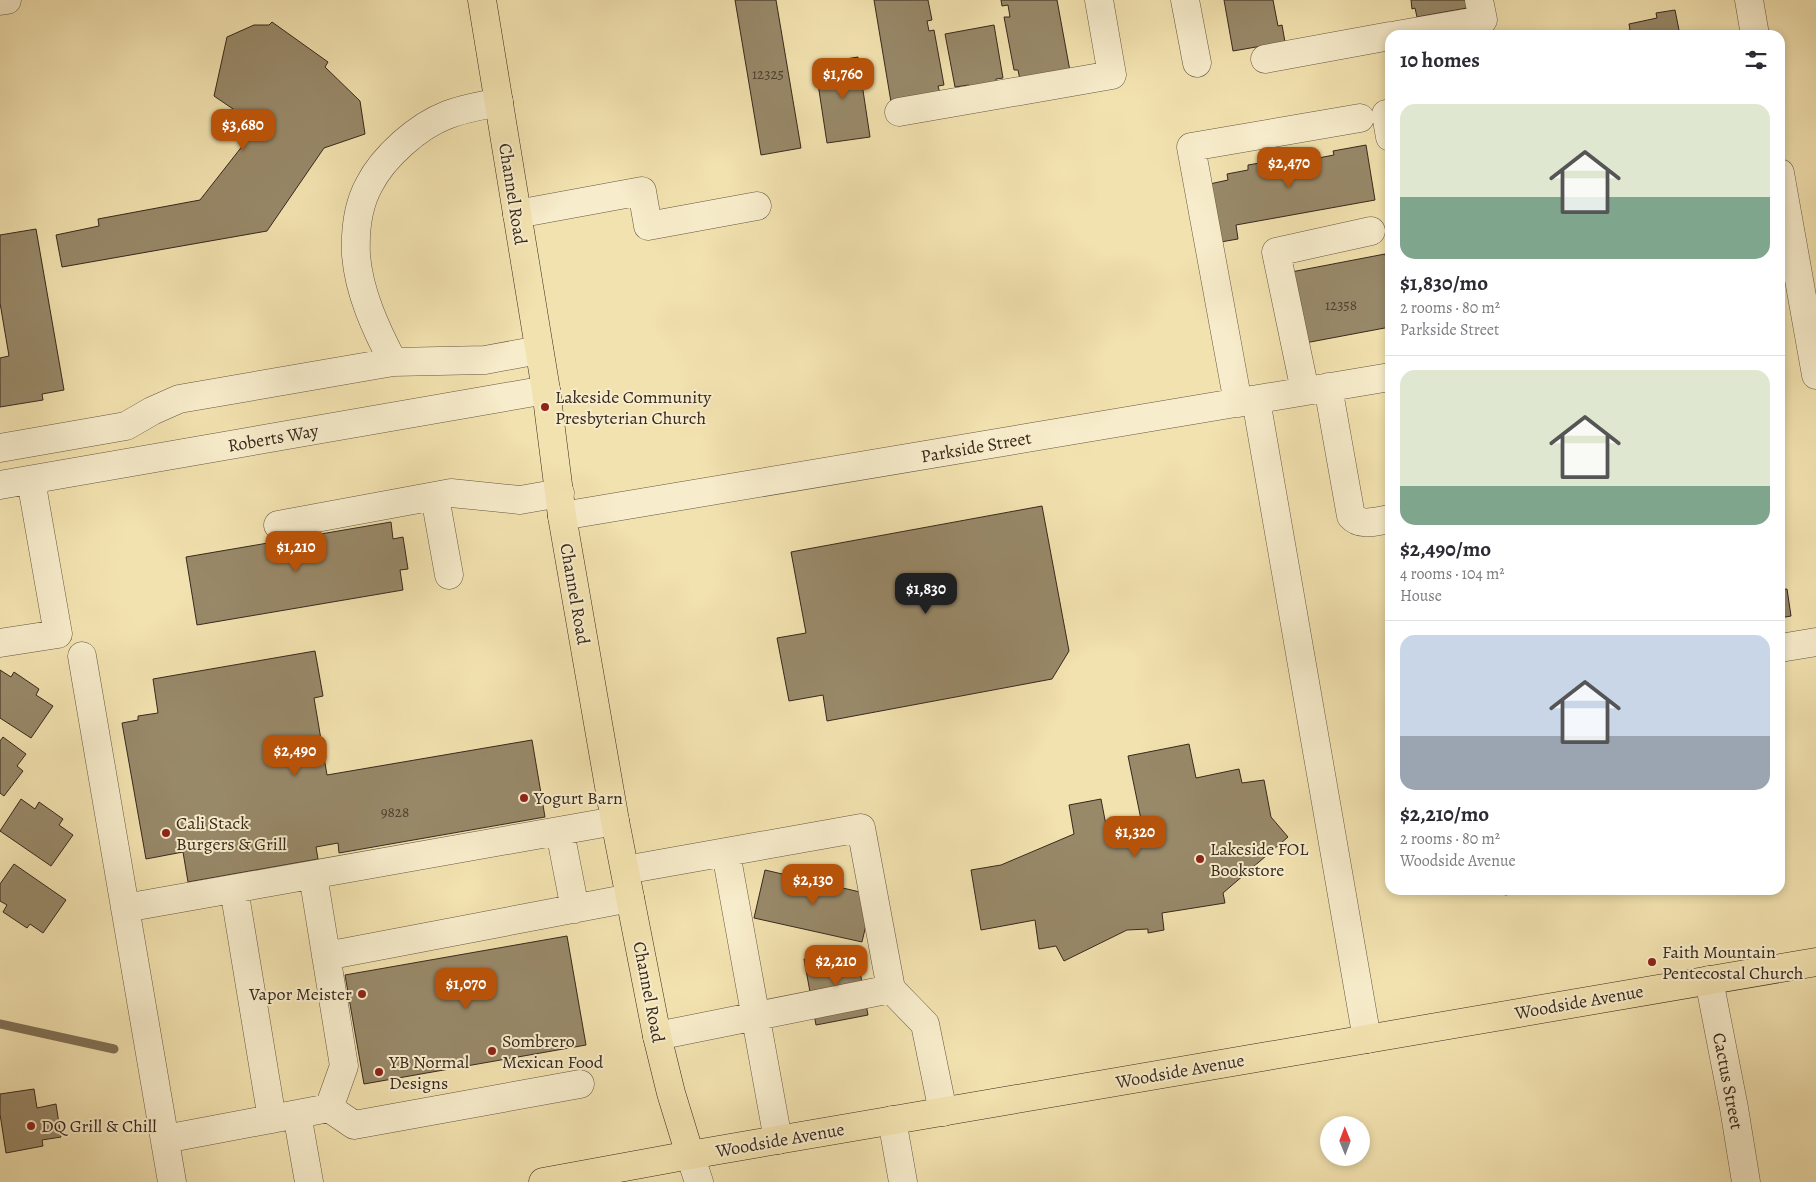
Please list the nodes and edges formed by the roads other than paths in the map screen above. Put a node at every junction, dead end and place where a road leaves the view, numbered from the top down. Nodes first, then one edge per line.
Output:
1 (7, 0) edge
2 (482, 0) edge
3 (1099, 0) edge
4 (1185, 0) edge
5 (1479, 0) edge
6 (1749, 0) edge
7 (0, 1) edge
8 (1425, 30) edge
9 (1755, 30) edge
10 (1385, 37) edge
11 (1264, 59) dead end
12 (1197, 63) dead end
13 (499, 102) junction
14 (899, 112) dead end
15 (1360, 118) dead end
16 (757, 206) dead end
17 (1785, 207) edge
18 (517, 214) junction
19 (1371, 231) dead end
20 (1800, 305) edge
21 (539, 350) junction
22 (392, 362) junction
23 (1816, 375) edge
24 (1385, 377) edge
25 (1316, 389) junction
26 (546, 390) junction
27 (1247, 401) junction
28 (0, 448) edge
29 (31, 480) junction
30 (0, 485) edge
31 (435, 497) junction
32 (561, 504) junction
33 (1385, 521) edge
34 (278, 525) dead end
35 (449, 575) dead end
36 (1816, 642) edge
37 (0, 643) edge
38 (1785, 647) edge
39 (82, 656) dead end
40 (615, 820) junction
41 (560, 832) junction
42 (726, 853) junction
43 (625, 870) junction
44 (313, 875) junction
45 (234, 889) junction
46 (630, 898) junction
47 (125, 908) junction
48 (575, 909) junction
49 (326, 956) junction
50 (1816, 962) edge
51 (1709, 980) junction
52 (891, 990) junction
53 (756, 1016) junction
54 (657, 1036) junction
55 (1367, 1039) junction
56 (580, 1084) dead end
57 (329, 1108) junction
58 (943, 1112) junction
59 (284, 1116) junction
60 (892, 1120) junction
61 (165, 1139) junction
62 (778, 1140) junction
63 (690, 1155) junction
64 (172, 1182) edge
65 (309, 1182) edge
66 (543, 1182) edge
67 (699, 1182) edge
68 (903, 1182) edge
69 (1746, 1182) edge

1 - 7 street
2 - 13 main road, Channel Road
3 - 14 street
4 - 12 street
5 - 8 street
6 - 9 street
10 - 11 street
13 - 18 main road, Channel Road
13 - 22 street
15 - 27 street
16 - 18 street
17 - 20 street
18 - 21 main road, Channel Road
19 - 25 street
20 - 23 street
21 - 22 street
21 - 26 main road, Channel Road
22 - 28 street
24 - 25 street, Parkside Street
25 - 27 street, Parkside Street
25 - 33 street
26 - 29 street, Roberts Way
26 - 32 main road, Channel Road
27 - 32 street, Parkside Street
27 - 55 street
29 - 30 street, Roberts Way
29 - 37 street
31 - 32 street, Parkside Street
31 - 34 street, Parkside Street
31 - 35 street
32 - 40 main road, Channel Road
36 - 38 street
39 - 47 street
40 - 41 street
40 - 43 main road, Channel Road
41 - 44 street
41 - 48 street
42 - 43 street
42 - 52 street
42 - 53 street
43 - 46 main road, Channel Road
44 - 45 street
44 - 49 street
45 - 47 street
45 - 59 street
46 - 48 street
46 - 54 main road, Channel Road
47 - 61 street
48 - 49 street
49 - 57 street
50 - 51 main road, Woodside Avenue
51 - 55 main road, Woodside Avenue
51 - 69 street, Cactus Street
52 - 53 street
52 - 58 street
53 - 54 street
53 - 62 street
54 - 63 main road, Channel Road
55 - 58 main road, Woodside Avenue
56 - 57 street
57 - 59 street
58 - 60 main road, Woodside Avenue
59 - 61 street
59 - 65 street
60 - 62 main road, Woodside Avenue
60 - 68 street
61 - 64 street
62 - 63 main road, Woodside Avenue
63 - 66 main road, Woodside Avenue
63 - 67 street, Channel Road

